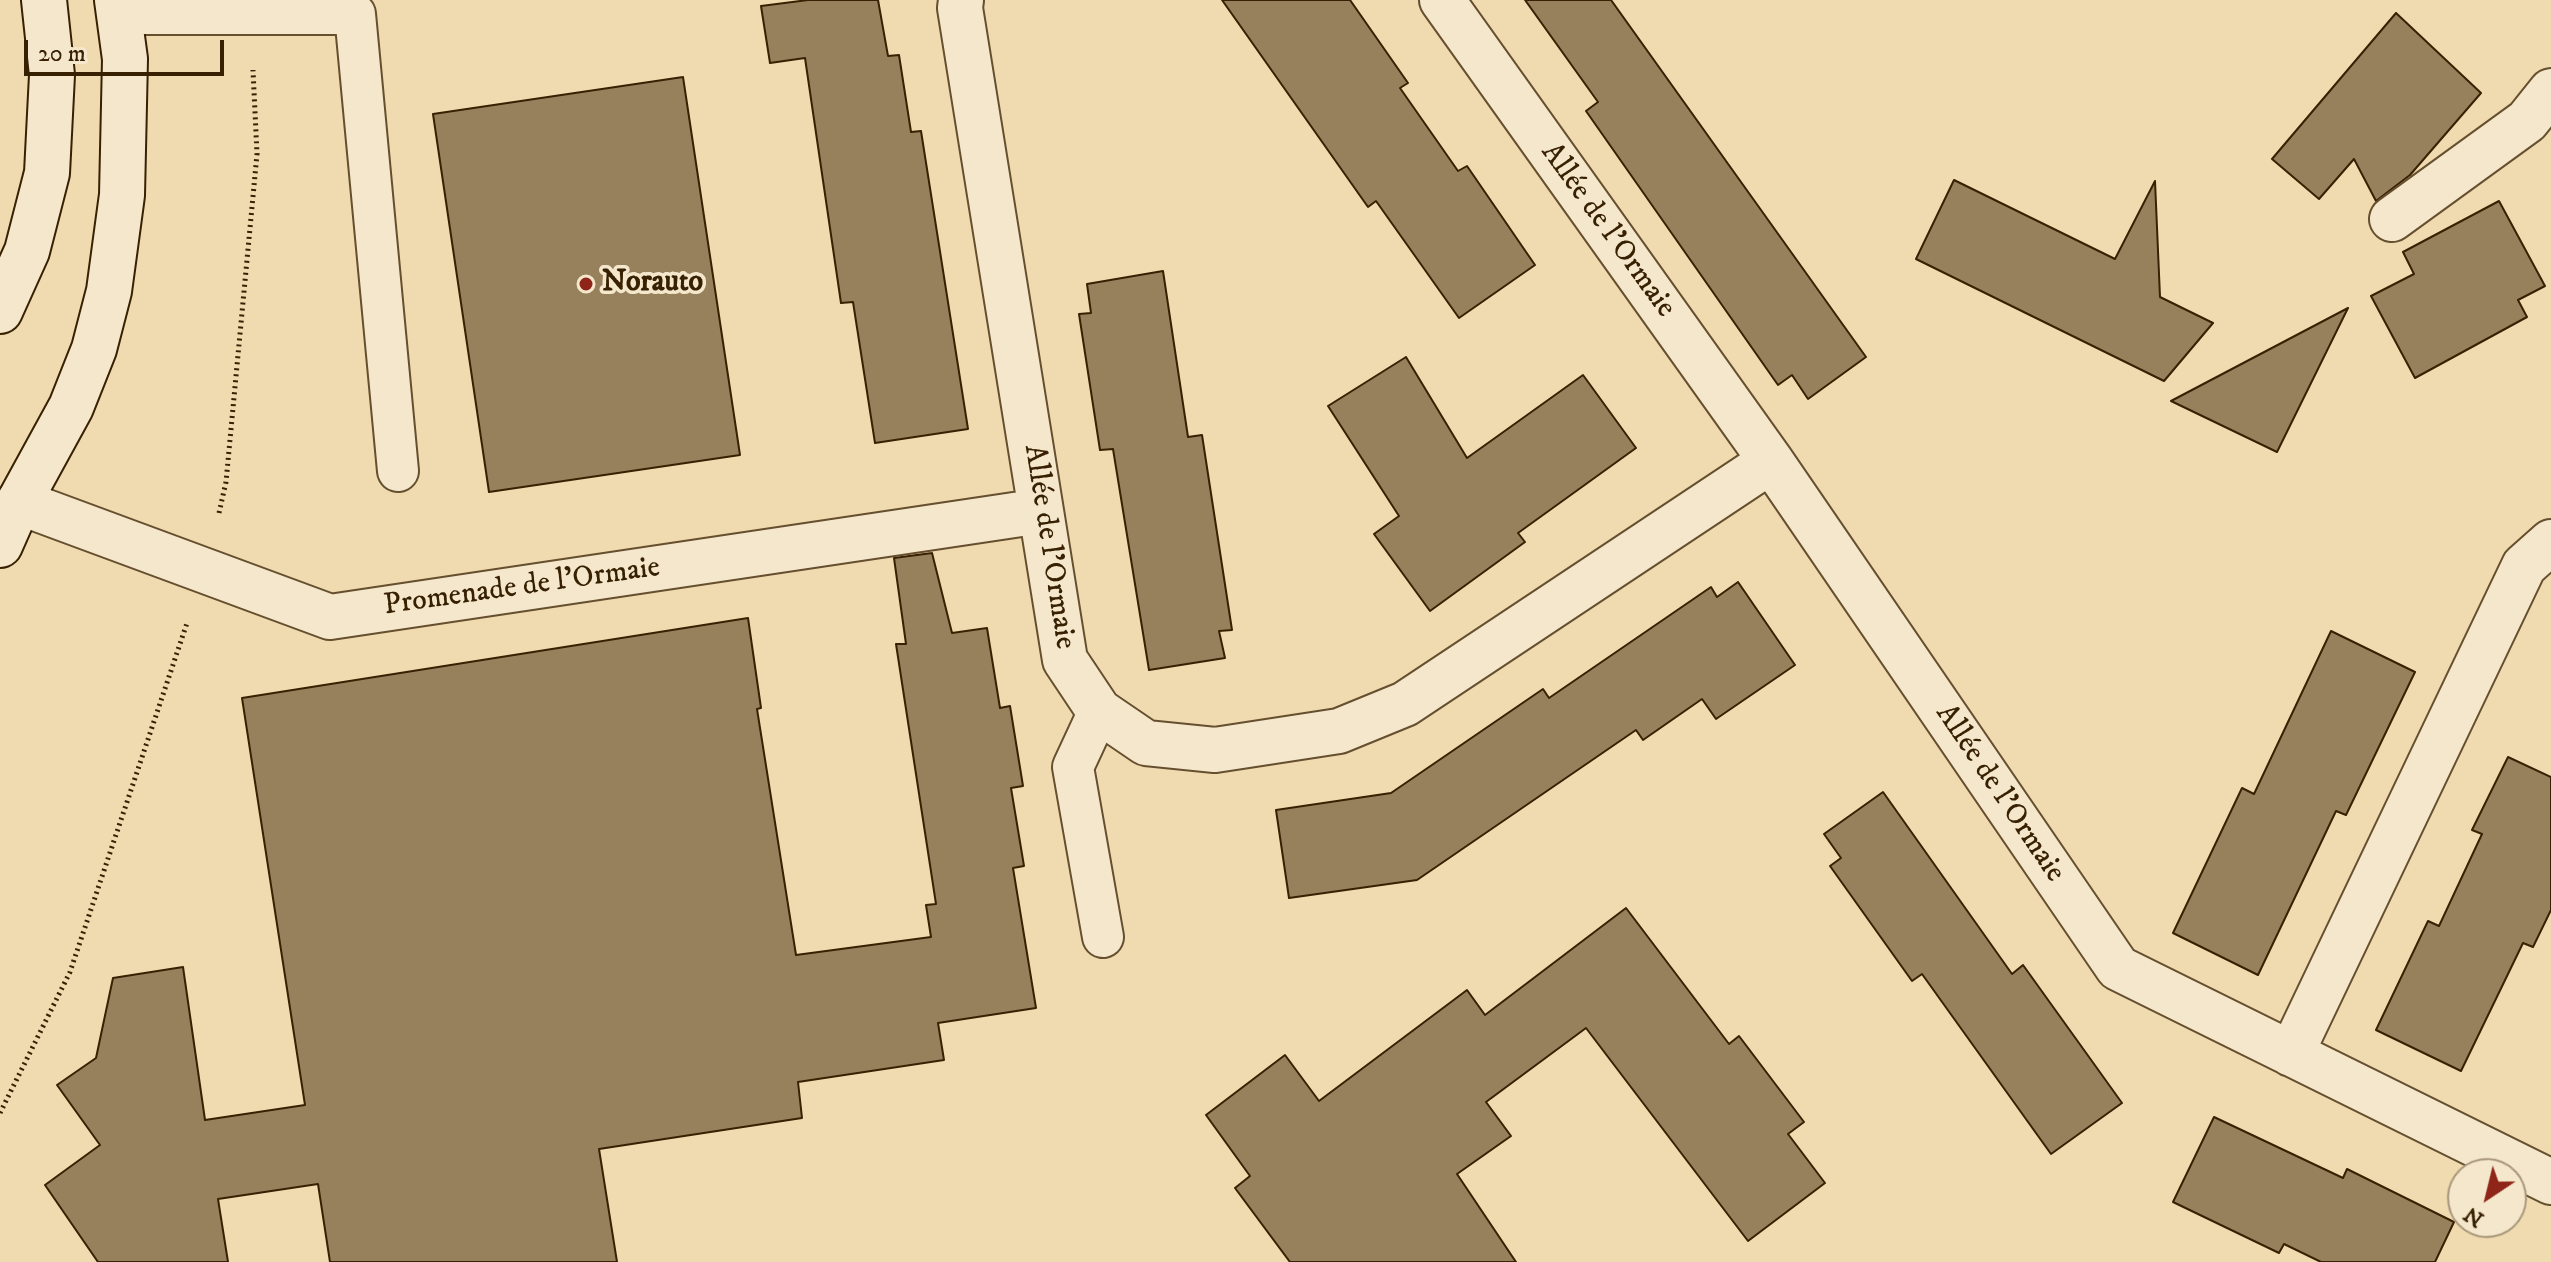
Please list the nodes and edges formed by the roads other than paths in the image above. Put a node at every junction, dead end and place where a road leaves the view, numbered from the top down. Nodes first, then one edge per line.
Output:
1 (44, 0) edge
2 (961, 0) edge
3 (1442, 0) edge
4 (118, 7) edge
5 (2551, 91) edge
6 (2392, 219) dead end
7 (0, 311) edge
8 (1771, 461) junction
9 (398, 471) dead end
10 (19, 502) junction
11 (1041, 511) junction
12 (2551, 542) edge
13 (0, 545) edge
14 (1099, 711) junction
15 (1103, 937) dead end
16 (2291, 1054) junction
17 (2551, 1182) edge

1 - 7 street
2 - 11 street, Allée de l'Ormaie
3 - 8 street, Allée de l'Ormaie
4 - 9 lane
4 - 10 street
5 - 6 street
8 - 14 street, Allée de l'Ormaie
8 - 16 street, Allée de l'Ormaie
10 - 11 street, Promenade de l'Ormaie
10 - 13 street
11 - 14 street, Allée de l'Ormaie
12 - 16 street
14 - 15 lane
16 - 17 street, Allée de l'Ormaie

